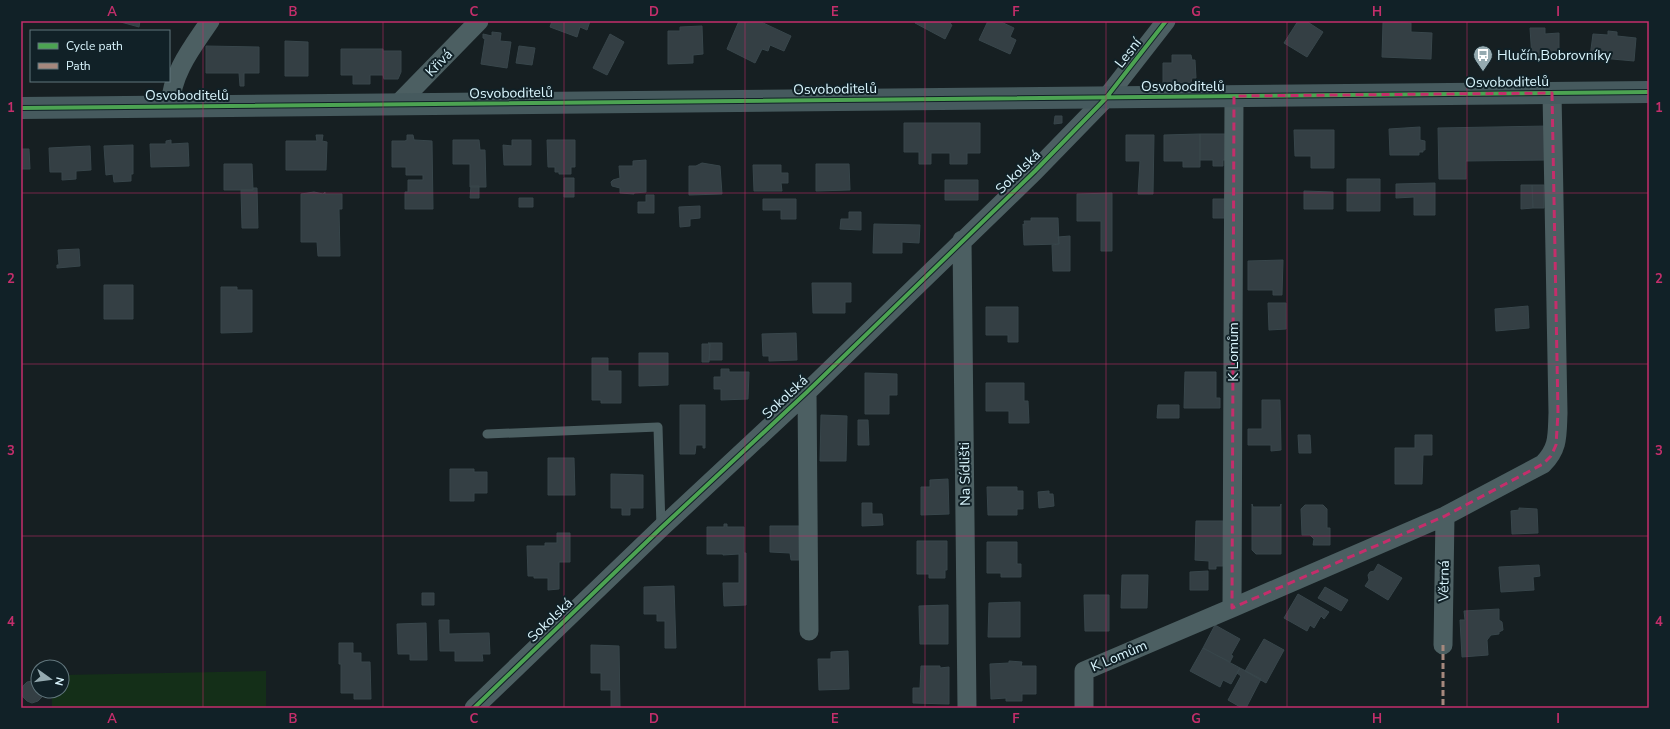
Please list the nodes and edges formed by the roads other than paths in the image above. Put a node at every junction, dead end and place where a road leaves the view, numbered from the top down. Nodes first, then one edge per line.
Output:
1 (210, 21) edge
2 (480, 21) edge
3 (1166, 21) edge
4 (1649, 92) edge
5 (1552, 93) junction
6 (1234, 96) junction
7 (1106, 98) junction
8 (397, 105) junction
9 (170, 106) junction
10 (21, 108) edge
11 (962, 240) junction
12 (807, 392) junction
13 (487, 434) dead end
14 (1445, 516) junction
15 (661, 528) junction
16 (1232, 608) junction
17 (809, 631) dead end
18 (1443, 645) dead end
19 (474, 708) edge
20 (967, 708) edge
21 (1084, 708) edge

1 - 9 street
2 - 8 street, Křivá
3 - 7 street, Lesní
4 - 5 street, Osvoboditelů
5 - 6 street, Osvoboditelů
5 - 14 street, K Lomům
6 - 7 street, Osvoboditelů
6 - 16 street, K Lomům
7 - 8 street, Osvoboditelů
7 - 11 street, Sokolská
8 - 9 street, Osvoboditelů
9 - 10 street, Osvoboditelů
11 - 12 street, Sokolská
11 - 20 street, Na Sídlišti
12 - 15 street, Sokolská
12 - 17 street, Sokolská
13 - 15 lane
14 - 16 street, K Lomům
14 - 18 street, Větrná
15 - 19 street, Sokolská
16 - 21 street, K Lomům

